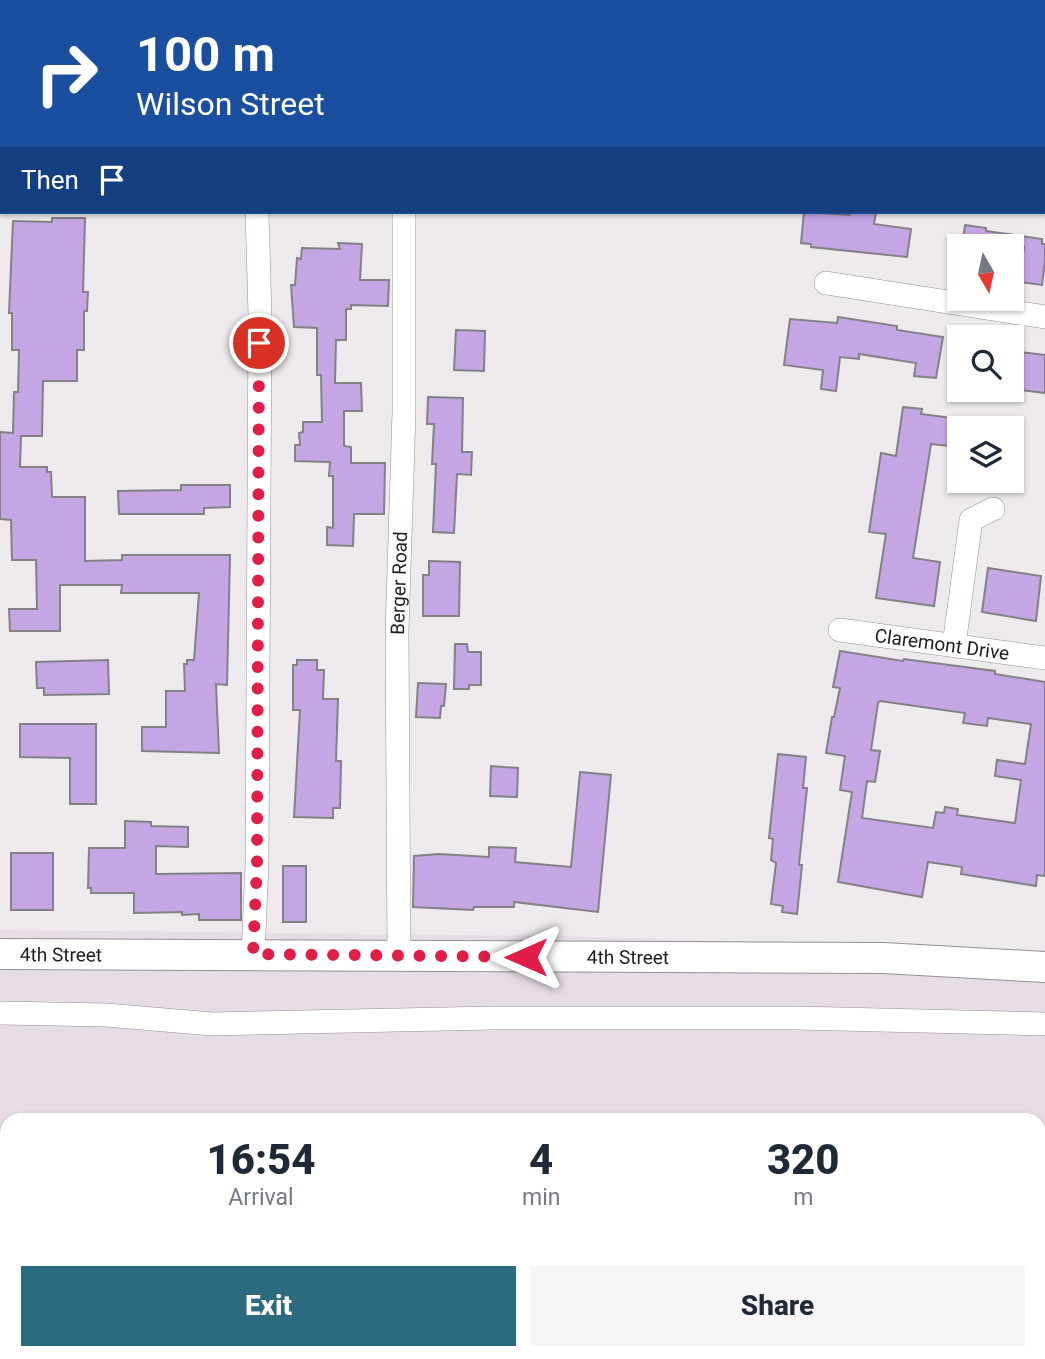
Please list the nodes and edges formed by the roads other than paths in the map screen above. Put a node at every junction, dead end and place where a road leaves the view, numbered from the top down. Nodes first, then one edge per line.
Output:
1 (257, 214) edge
2 (404, 214) edge
3 (826, 283) dead end
4 (1045, 317) edge
5 (992, 509) dead end
6 (840, 630) dead end
7 (954, 645) junction
8 (1045, 658) edge
9 (0, 954) edge
10 (253, 954) junction
11 (399, 956) junction
12 (1045, 967) edge
13 (0, 1013) edge
14 (1045, 1024) edge

1 - 10 street
2 - 11 street, Berger Road
3 - 4 street
5 - 7 street
6 - 7 street, Claremont Drive
7 - 8 street, Claremont Drive
9 - 10 main road, 4th Street
10 - 11 main road, 4th Street
11 - 12 main road, 4th Street
13 - 14 street

